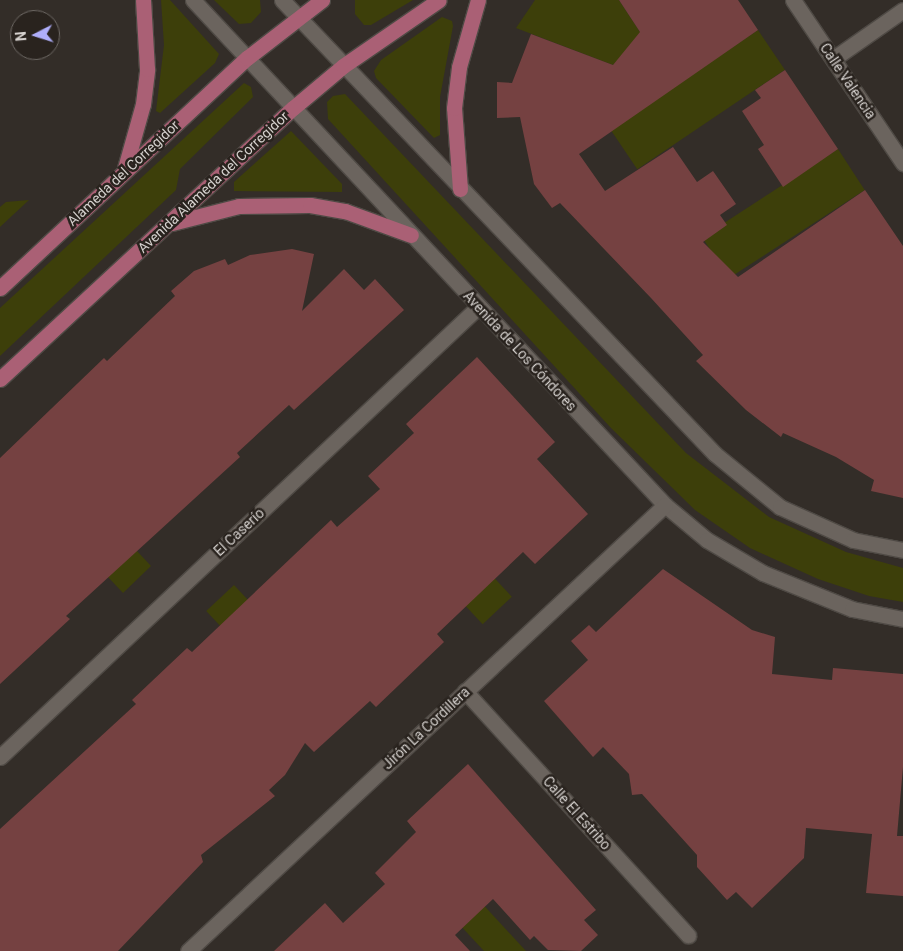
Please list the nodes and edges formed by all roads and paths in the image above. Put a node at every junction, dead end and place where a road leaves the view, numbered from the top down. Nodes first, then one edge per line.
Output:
1 (143, 0) edge
2 (193, 0) edge
3 (282, 0) edge
4 (322, 0) edge
5 (439, 0) edge
6 (478, 0) edge
7 (793, 0) edge
8 (903, 10) edge
9 (298, 18) junction
10 (247, 58) junction
11 (833, 59) junction
12 (343, 66) junction
13 (293, 108) junction
14 (903, 163) edge
15 (124, 171) junction
16 (460, 189) junction
17 (168, 224) junction
18 (411, 235) junction
19 (0, 288) edge
20 (478, 307) junction
21 (0, 379) edge
22 (665, 505) junction
23 (903, 550) edge
24 (903, 620) edge
25 (465, 691) junction
26 (0, 756) edge
27 (688, 935) dead end
28 (188, 951) edge

1 - 15 main road
2 - 10 street, Avenida de Los Cóndores
3 - 9 street
4 - 9 main road
5 - 12 main road, Avenida Alameda del Corregidor
6 - 16 main road
7 - 11 street, Calle Valencia
8 - 11 street
9 - 10 main road
9 - 12 street
10 - 13 street, Avenida de Los Cóndores
10 - 15 main road, Alameda del Corregidor
11 - 14 street, Calle Valencia
12 - 13 main road, Avenida Alameda del Corregidor
12 - 16 street
13 - 17 main road, Avenida Alameda del Corregidor
13 - 18 street, Avenida de Los Cóndores
15 - 19 main road, Alameda del Corregidor
16 - 23 street
17 - 18 main road
17 - 21 main road, Avenida Alameda del Corregidor
18 - 20 street, Avenida de Los Cóndores
20 - 22 street, Avenida de Los Cóndores
20 - 26 street, El Caserío
22 - 24 street, Avenida de Los Cóndores
22 - 25 street, Jirón La Cordillera
25 - 27 street, Calle El Estribo
25 - 28 street, Jirón La Cordillera

